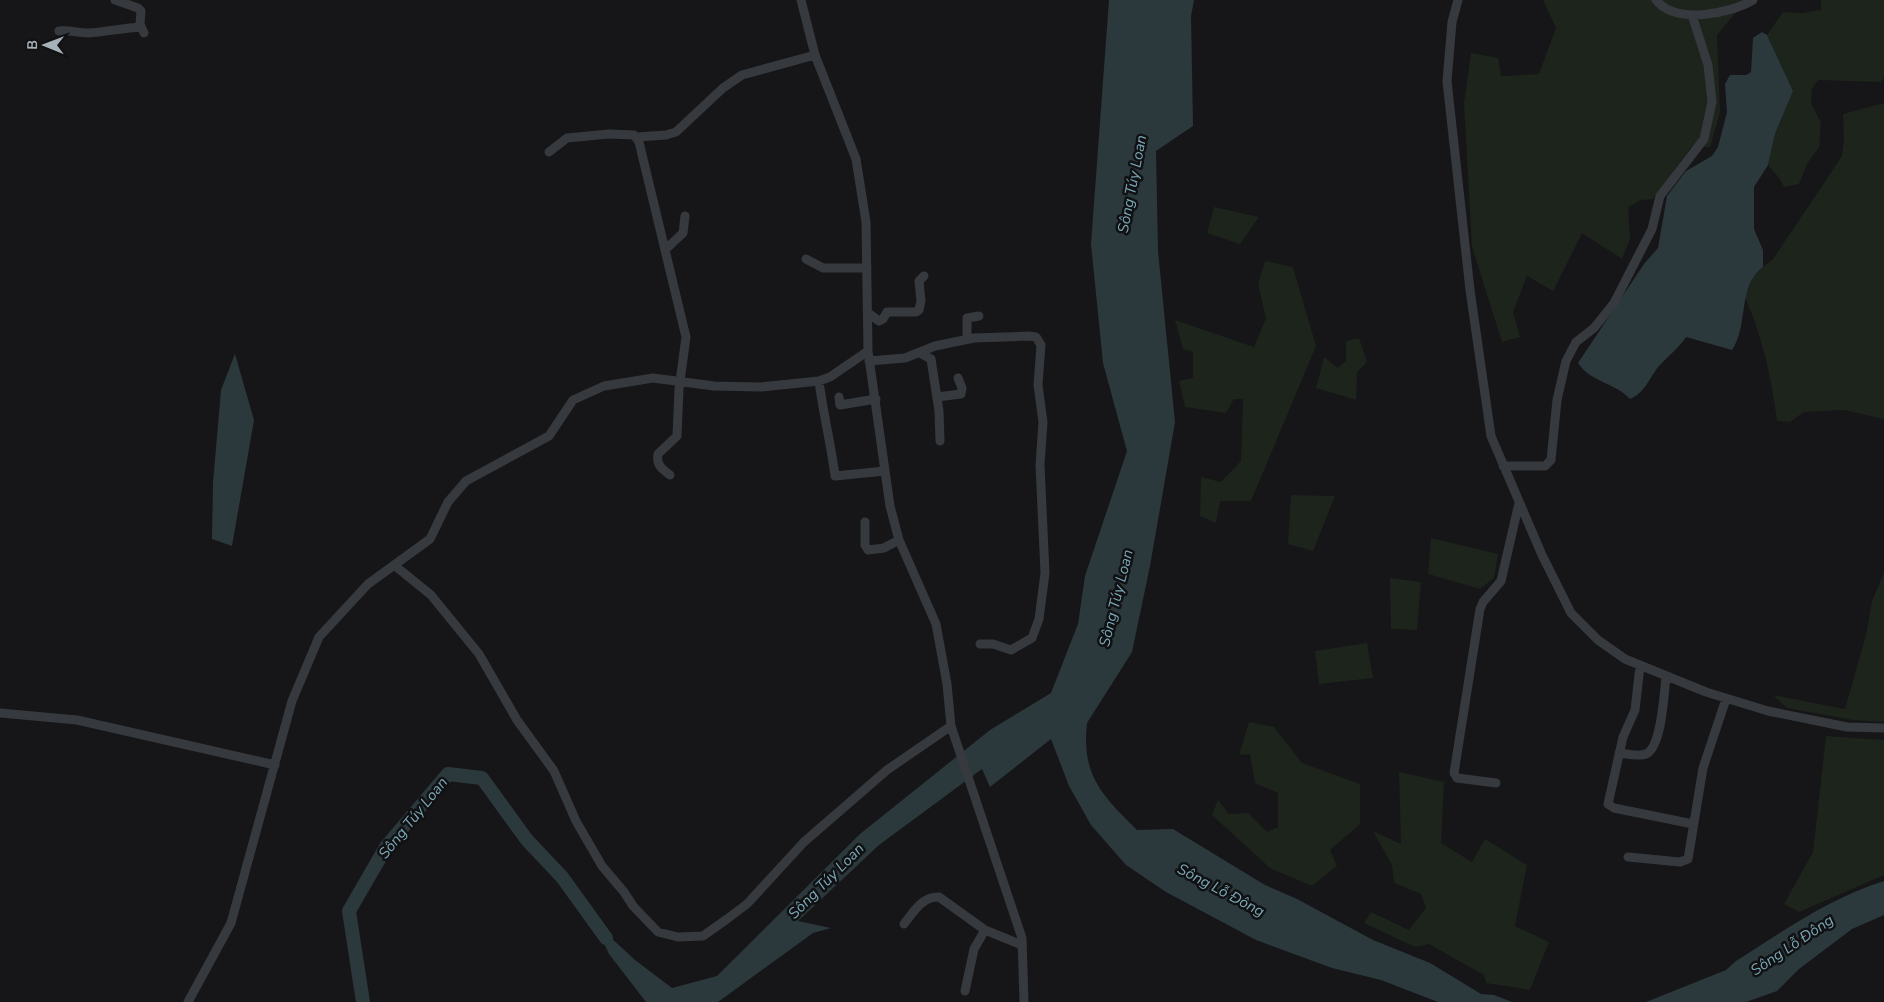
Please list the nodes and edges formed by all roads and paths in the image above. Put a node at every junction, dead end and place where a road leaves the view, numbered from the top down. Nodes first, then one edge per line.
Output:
1 (115, 0) edge
2 (801, 0) edge
3 (1458, 0) edge
4 (1656, 0) edge
5 (1753, 0) edge
6 (1692, 15) junction
7 (60, 31) dead end
8 (815, 55) junction
9 (638, 137) junction
10 (549, 152) dead end
11 (685, 216) dead end
12 (666, 249) junction
13 (806, 260) dead end
14 (867, 268) junction
15 (924, 276) dead end
16 (868, 314) junction
17 (979, 316) dead end
18 (967, 339) junction
19 (868, 351) junction
20 (920, 353) junction
21 (870, 361) junction
22 (958, 378) dead end
23 (819, 381) junction
24 (681, 382) junction
25 (839, 397) dead end
26 (937, 398) junction
27 (876, 399) junction
28 (940, 441) dead end
29 (1503, 466) junction
30 (885, 471) junction
31 (670, 475) dead end
32 (1519, 502) junction
33 (865, 522) dead end
34 (899, 540) junction
35 (394, 565) junction
36 (980, 644) dead end
37 (1640, 666) junction
38 (1666, 677) junction
39 (1726, 699) junction
40 (0, 713) edge
41 (951, 726) junction
42 (1884, 728) edge
43 (1619, 753) junction
44 (275, 765) junction
45 (1496, 783) dead end
46 (1693, 824) junction
47 (1628, 857) dead end
48 (904, 924) dead end
49 (985, 930) junction
50 (1022, 945) junction
51 (965, 991) dead end
52 (188, 1002) edge
53 (1024, 1002) edge

1 - 7 street
2 - 8 street
3 - 29 street
4 - 6 street
5 - 6 street
6 - 29 street
8 - 9 street
8 - 14 street
9 - 10 street
9 - 12 street
11 - 12 street
12 - 24 street
13 - 14 street
14 - 16 street
15 - 16 street
16 - 19 street
17 - 18 street
18 - 20 street
18 - 36 street
19 - 21 street
19 - 23 street
20 - 21 street
20 - 26 street
21 - 27 street
22 - 26 street
23 - 24 street
23 - 30 street
24 - 31 street
24 - 35 street
25 - 27 street
26 - 28 street
27 - 30 street
29 - 32 street
30 - 34 street
32 - 37 street
32 - 45 street
33 - 34 street
34 - 41 street
35 - 41 street
35 - 44 street
37 - 38 street
37 - 43 street
38 - 39 street
38 - 43 street
39 - 42 street
39 - 46 street
40 - 44 street
41 - 50 street
43 - 46 street
44 - 52 street
46 - 47 street
48 - 49 street
49 - 50 street
49 - 51 street
50 - 53 street

